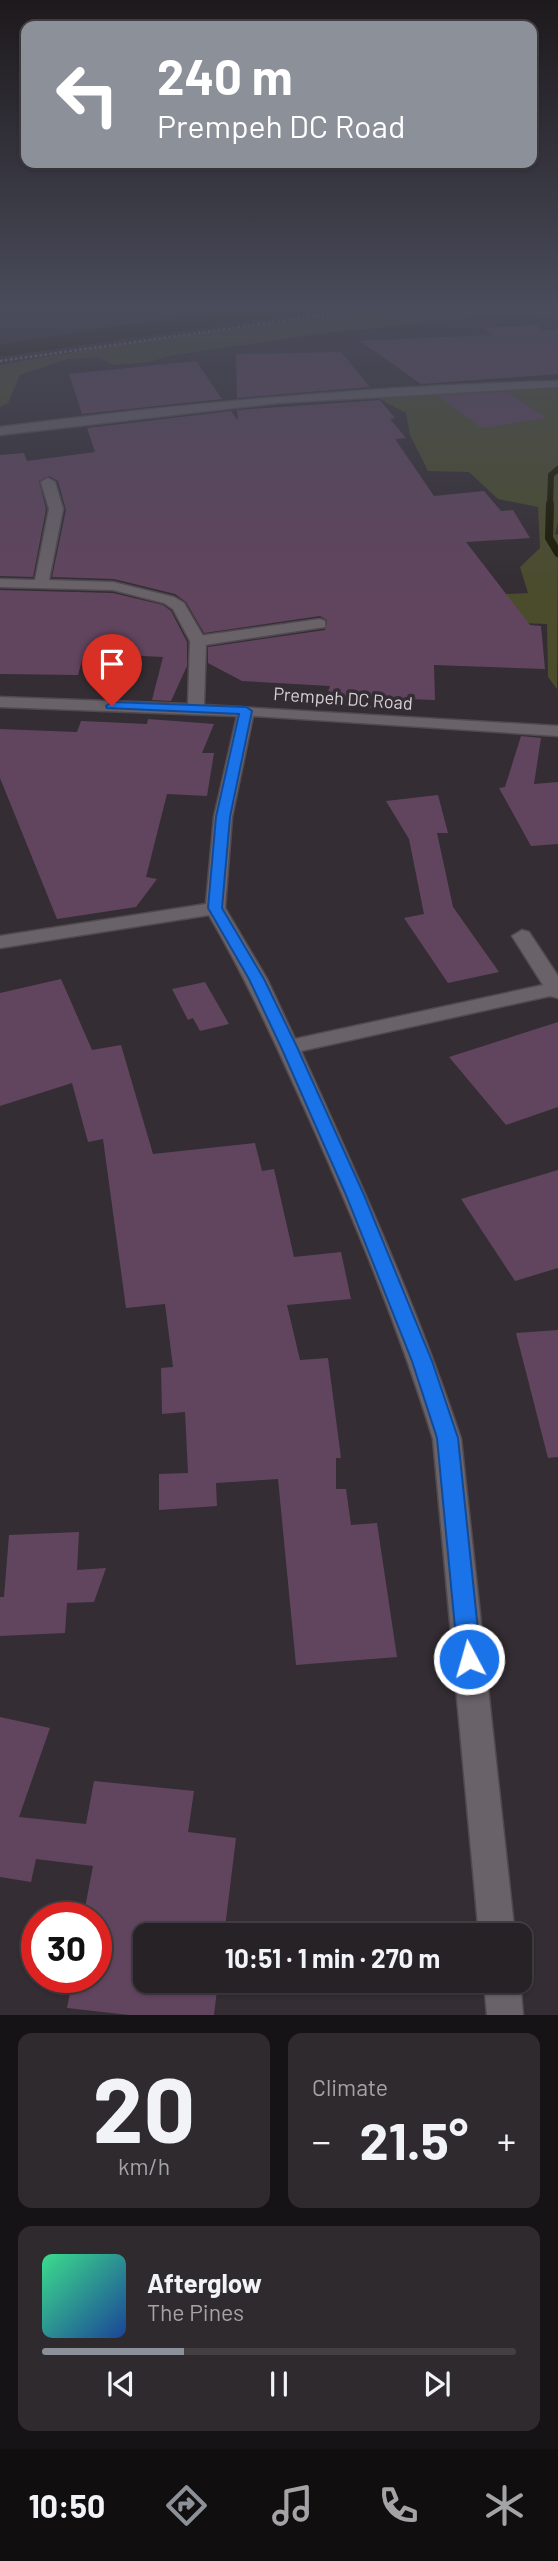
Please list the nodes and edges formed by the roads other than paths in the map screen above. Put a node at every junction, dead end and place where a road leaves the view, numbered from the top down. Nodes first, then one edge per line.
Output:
1 (213, 404) edge
2 (0, 431) edge
3 (48, 482) dead end
4 (43, 582) junction
5 (0, 583) edge
6 (320, 624) dead end
7 (198, 641) junction
8 (0, 702) edge
9 (196, 708) junction
10 (246, 711) junction
11 (558, 731) edge
12 (215, 908) junction
13 (522, 936) dead end
14 (0, 942) edge
15 (556, 991) edge
16 (289, 1047) junction
17 (496, 1923) edge
18 (503, 1993) edge
19 (505, 2015) edge

1 - 2 street
3 - 4 street
4 - 5 street
4 - 7 street
6 - 7 street
7 - 9 street
8 - 9 street, Prempeh DC Road
9 - 10 street, Prempeh DC Road
10 - 11 street, Prempeh DC Road
10 - 12 street
12 - 14 street
12 - 16 street
13 - 15 street
15 - 16 street
16 - 17 street
18 - 19 street

